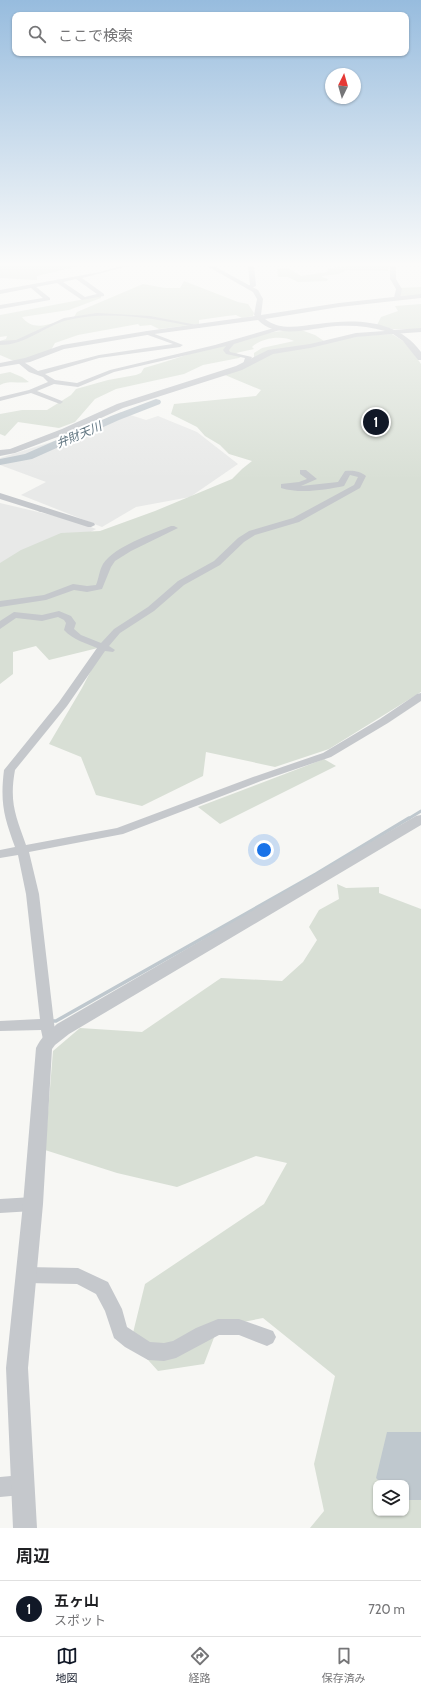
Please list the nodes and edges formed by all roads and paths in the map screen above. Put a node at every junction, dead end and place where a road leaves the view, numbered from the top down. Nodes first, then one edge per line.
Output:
1 (24, 337) edge
2 (122, 337) edge
3 (155, 337) edge
4 (248, 337) edge
5 (346, 337) edge
6 (403, 337) edge
7 (232, 342) junction
8 (0, 343) edge
9 (419, 350) edge
10 (120, 354) junction
11 (421, 358) edge
12 (20, 362) junction
13 (139, 364) junction
14 (246, 364) junction
15 (0, 365) edge
16 (38, 373) junction
17 (53, 382) junction
18 (31, 391) junction
19 (0, 399) edge
20 (60, 402) dead end
21 (0, 453) edge
22 (303, 472) dead end
23 (0, 496) edge
24 (42, 509) joint
25 (91, 524) dead end
26 (174, 528) dead end
27 (0, 604) edge
28 (0, 626) edge
29 (107, 648) junction
30 (421, 696) edge
31 (2, 783) edge
32 (421, 819) edge
33 (22, 850) junction
34 (0, 854) edge
35 (0, 1026) edge
36 (48, 1032) junction
37 (34, 1204) junction
38 (0, 1206) edge
39 (26, 1275) junction
40 (267, 1337) dead end
41 (22, 1485) junction
42 (0, 1488) edge
43 (25, 1528) edge

1 - 8 street
2 - 12 street
3 - 10 street
4 - 7 street
5 - 14 street
6 - 9 street
7 - 13 street
7 - 14 street
9 - 11 street
10 - 13 street
10 - 16 street
12 - 15 street
12 - 16 street
13 - 17 street
14 - 21 street
16 - 17 street
17 - 18 street
18 - 19 street
18 - 20 street
22 - 29 street
23 - 24 street
24 - 25 street
26 - 27 street
28 - 29 street
29 - 31 street
30 - 33 street
31 - 33 street
32 - 36 street
33 - 34 street
33 - 36 street
35 - 36 street
36 - 37 street
37 - 38 street
37 - 39 street
39 - 40 street
39 - 41 street
41 - 42 street
41 - 43 street

